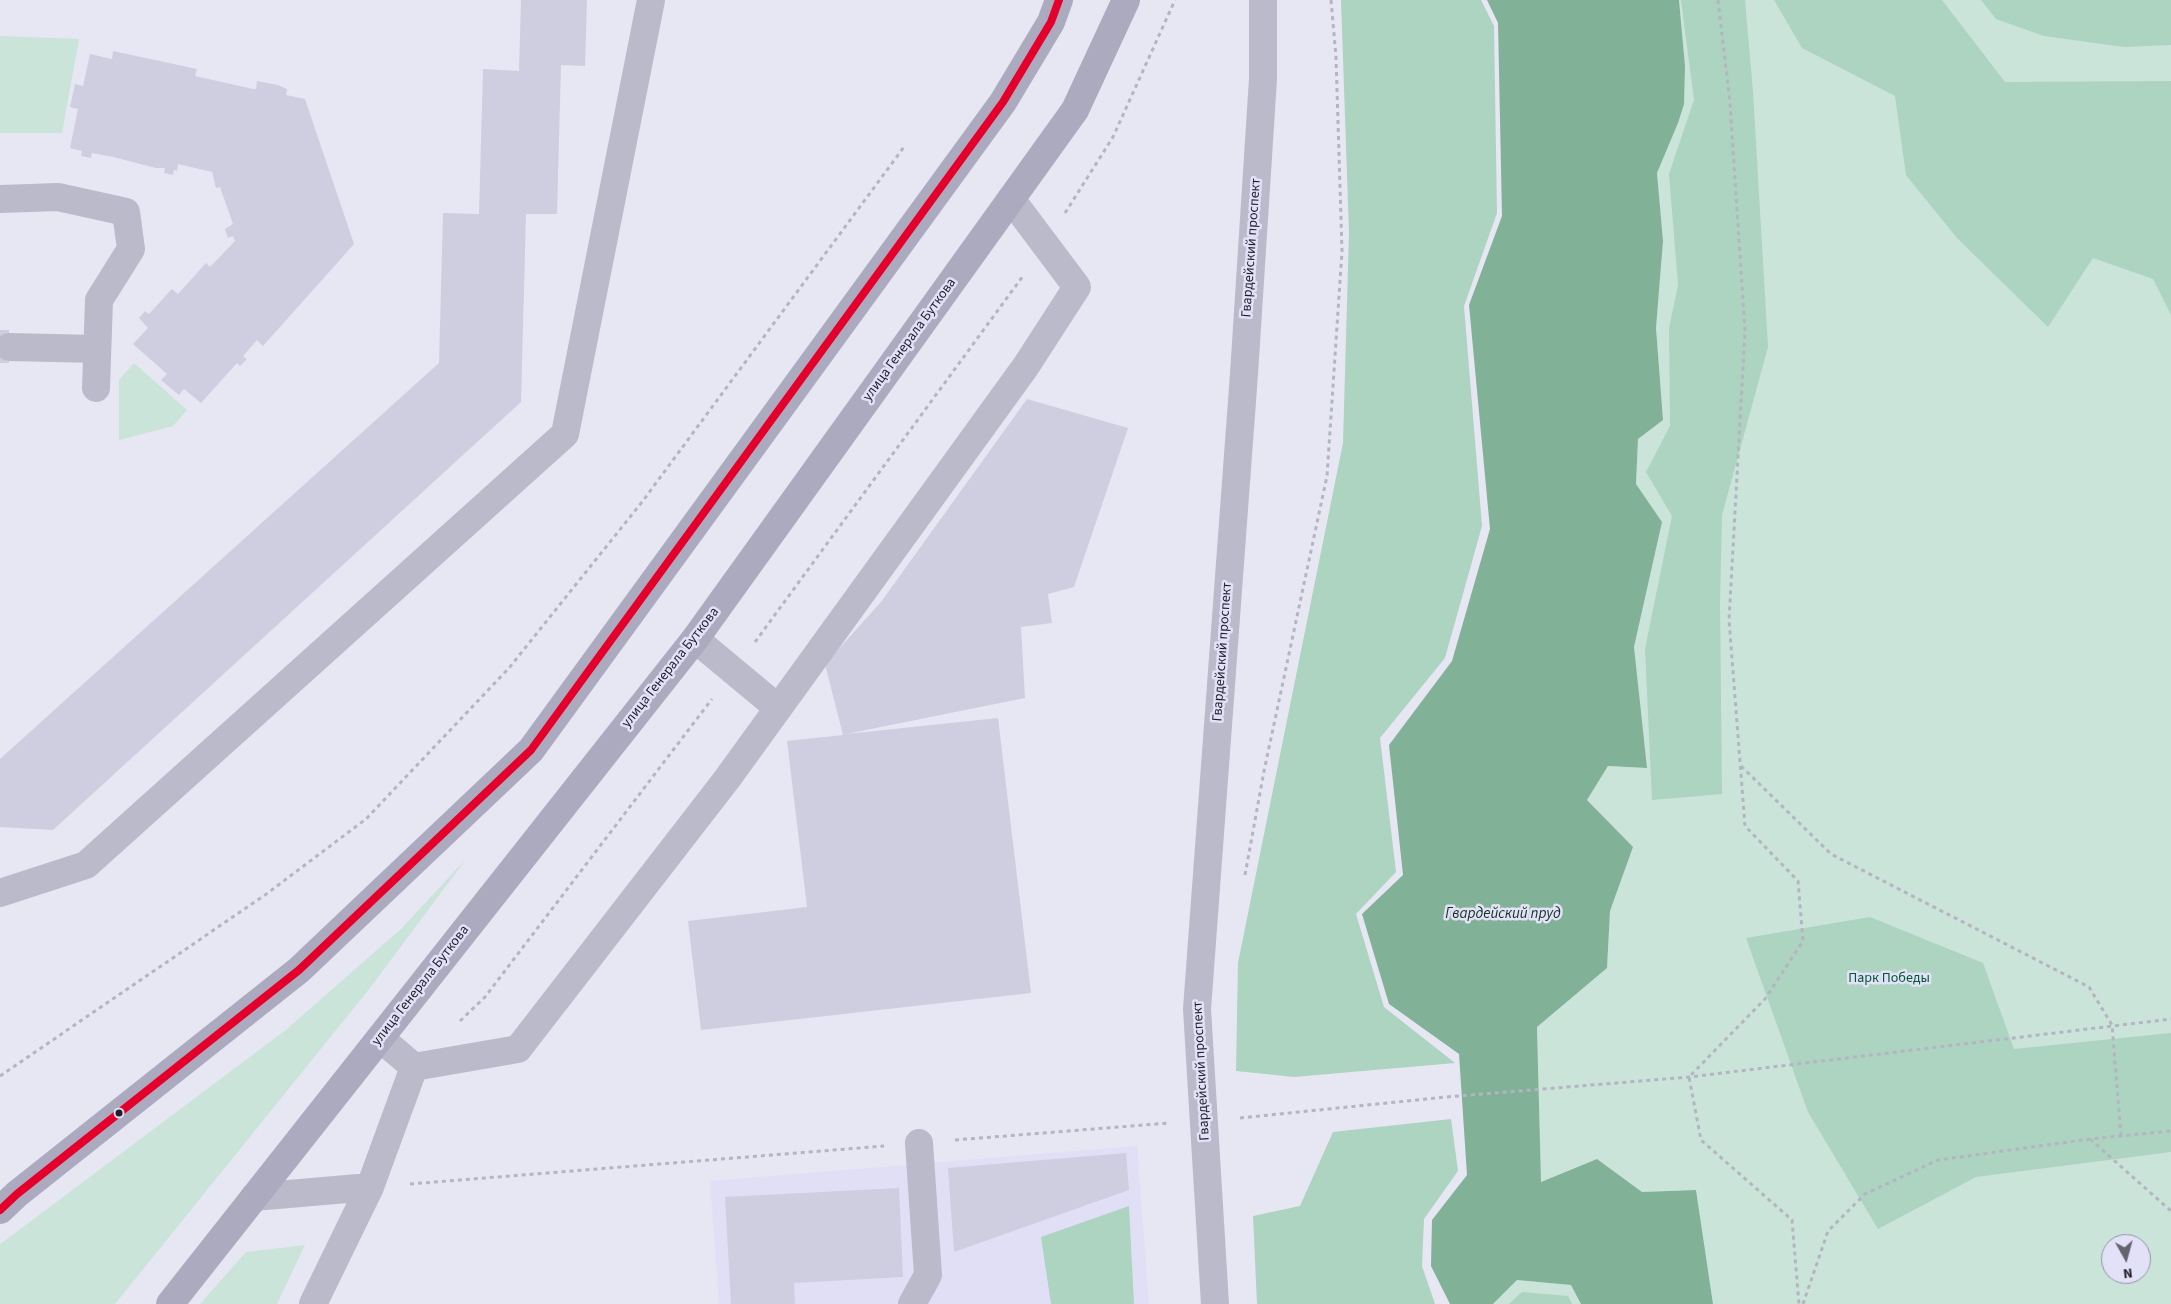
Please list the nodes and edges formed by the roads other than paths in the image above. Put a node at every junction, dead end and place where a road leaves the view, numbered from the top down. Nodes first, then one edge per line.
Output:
1 (650, 0) edge
2 (1059, 0) edge
3 (1126, 0) edge
4 (1263, 0) edge
5 (0, 199) edge
6 (1011, 200) junction
7 (9, 347) dead end
8 (97, 349) junction
9 (96, 388) dead end
10 (695, 638) junction
11 (778, 708) junction
12 (0, 893) edge
13 (380, 1038) junction
14 (414, 1067) junction
15 (918, 1143) dead end
16 (370, 1187) junction
17 (254, 1197) junction
18 (6, 1200) edge
19 (170, 1304) edge
20 (313, 1304) edge
21 (912, 1304) edge
22 (1215, 1304) edge

1 - 12 street
2 - 18 main road
3 - 6 main road, улица Генерала Буткова
4 - 22 street, Гвардейский проспект
5 - 8 street
6 - 10 main road, улица Генерала Буткова
6 - 11 street
7 - 8 street
8 - 9 street
10 - 11 street
10 - 13 main road, улица Генерала Буткова
11 - 14 street
13 - 14 street
13 - 17 main road, улица Генерала Буткова
14 - 16 street
15 - 21 street
16 - 17 street
16 - 20 street
17 - 19 main road, улица Генерала Буткова

